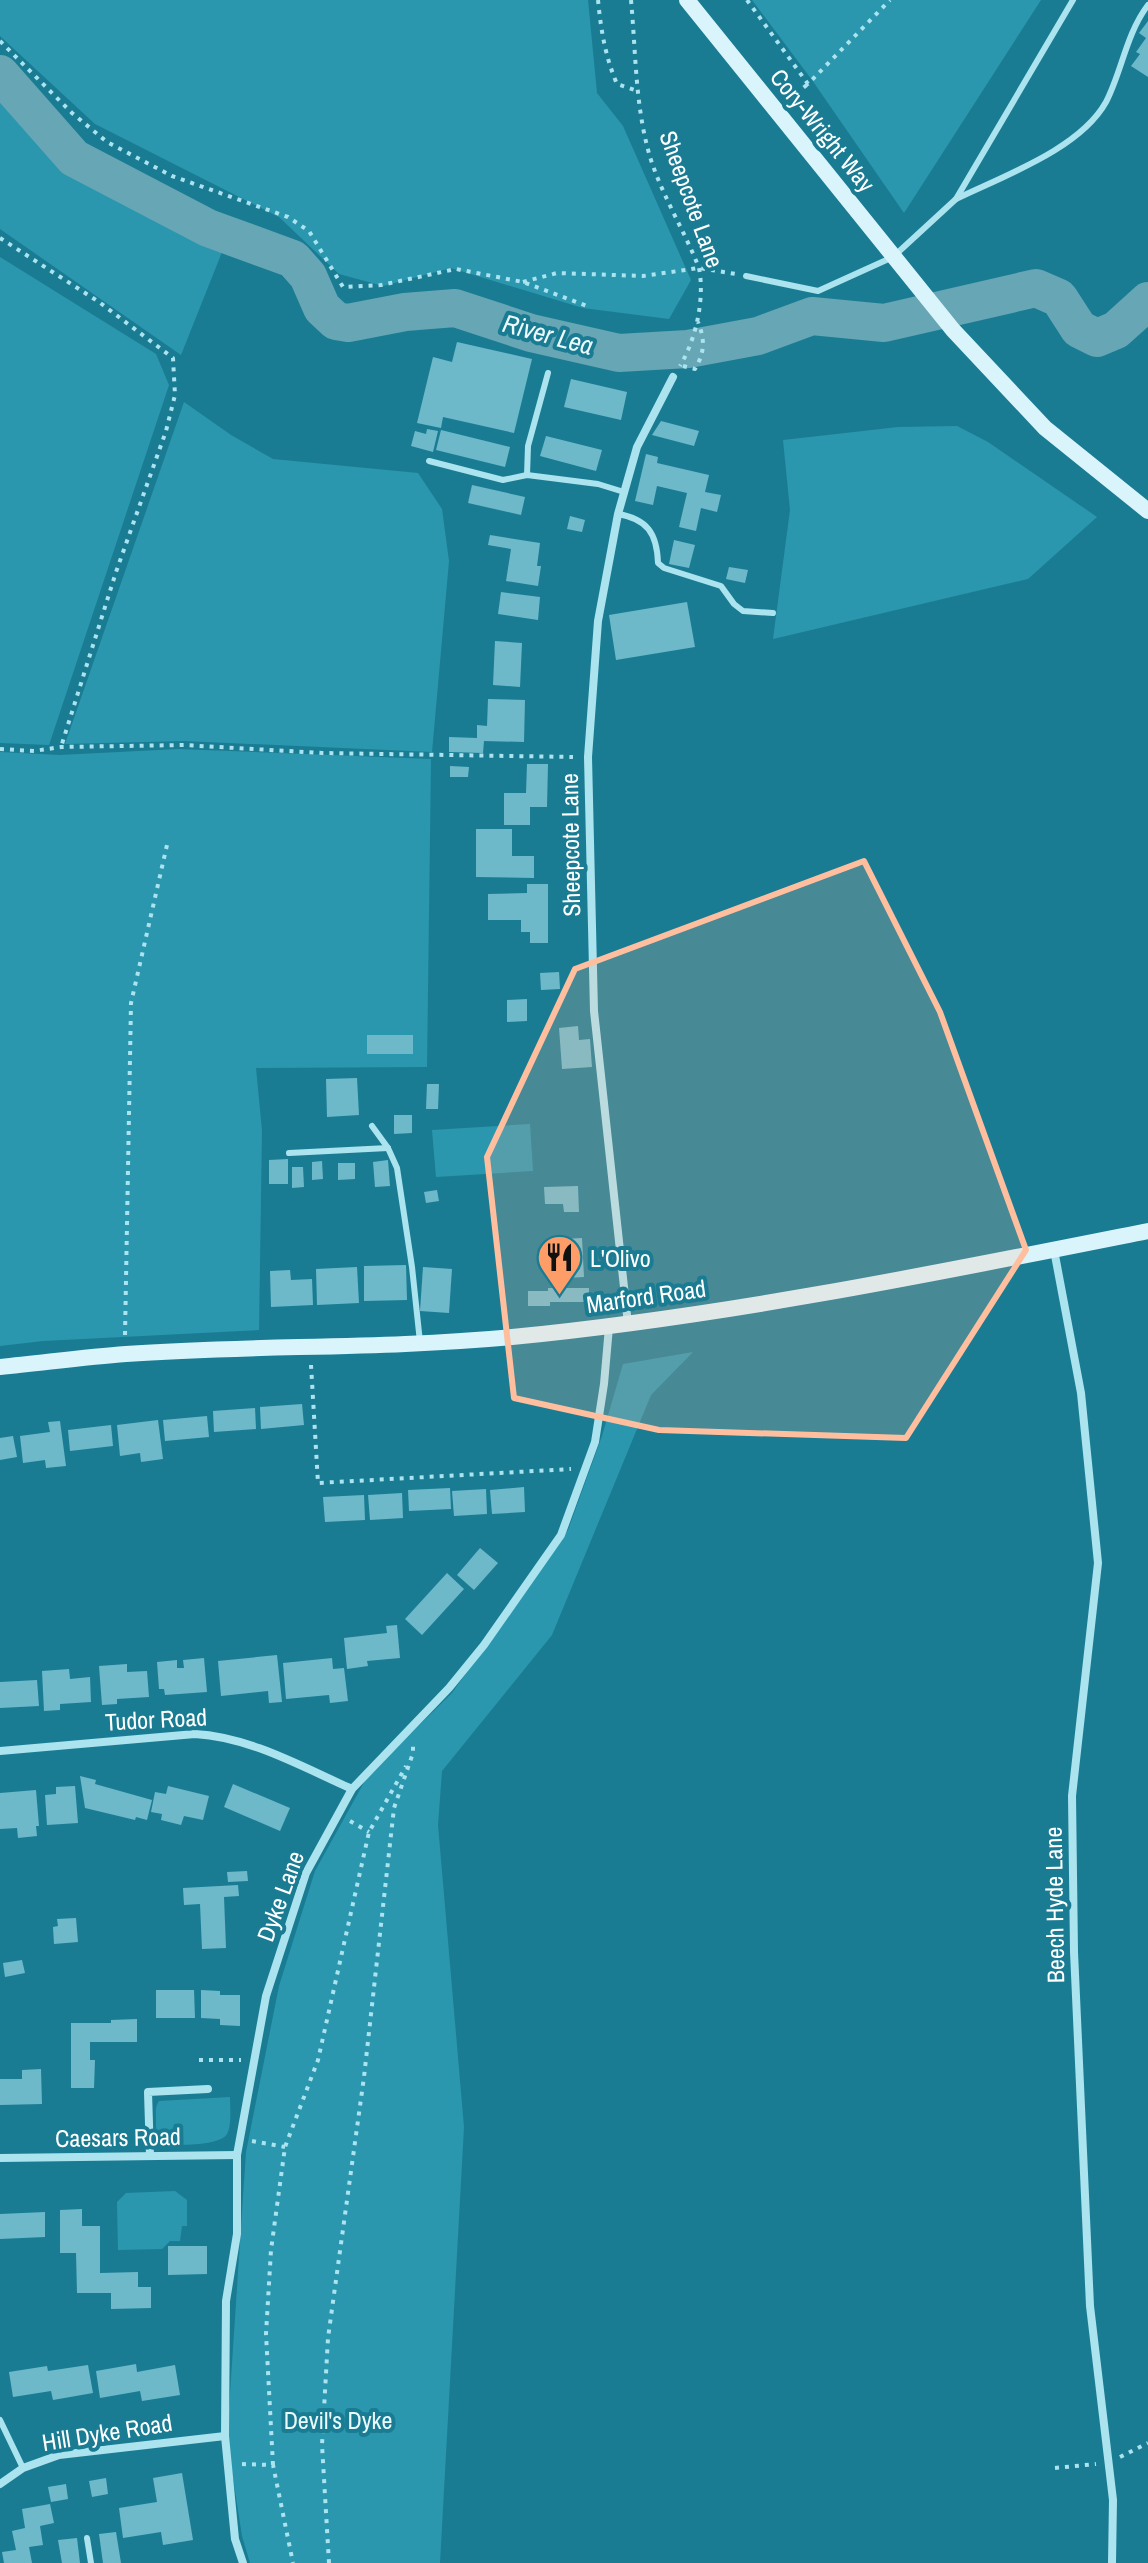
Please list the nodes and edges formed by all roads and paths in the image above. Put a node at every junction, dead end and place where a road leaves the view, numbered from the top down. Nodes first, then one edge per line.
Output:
1 (598, 0) edge
2 (631, 0) edge
3 (687, 0) edge
4 (747, 0) edge
5 (890, 0) edge
6 (1073, 0) edge
7 (1148, 5) edge
8 (0, 41) edge
9 (808, 84) junction
10 (638, 91) junction
11 (775, 109) junction
12 (956, 199) junction
13 (0, 238) edge
14 (893, 257) junction
15 (699, 268) junction
16 (746, 276) joint
17 (523, 282) junction
18 (587, 306) dead end
19 (697, 319) junction
20 (548, 373) dead end
21 (673, 377) dead end
22 (429, 461) dead end
23 (527, 475) junction
24 (624, 492) junction
25 (1148, 511) edge
26 (618, 514) junction
27 (773, 613) dead end
28 (61, 747) junction
29 (0, 749) edge
30 (588, 757) junction
31 (167, 845) dead end
32 (372, 1126) dead end
33 (388, 1148) junction
34 (289, 1153) dead end
35 (1148, 1231) edge
36 (1054, 1250) junction
37 (628, 1324) junction
38 (609, 1326) junction
39 (420, 1342) junction
40 (310, 1347) junction
41 (125, 1354) junction
42 (0, 1367) edge
43 (586, 1468) junction
44 (0, 1751) edge
45 (352, 1789) junction
46 (337, 1813) junction
47 (369, 1832) junction
48 (199, 2060) dead end
49 (255, 2060) junction
50 (208, 2089) dead end
51 (240, 2139) junction
52 (285, 2147) junction
53 (237, 2155) junction
54 (150, 2156) junction
55 (0, 2158) edge
56 (0, 2420) edge
57 (225, 2436) junction
58 (228, 2464) junction
59 (273, 2465) junction
60 (23, 2468) junction
61 (0, 2484) edge
62 (87, 2538) dead end
63 (91, 2563) edge
64 (243, 2563) edge
65 (293, 2563) edge
66 (329, 2563) edge
67 (1112, 2563) edge

1 - 10 path
2 - 10 path, Sheepcote Lane
3 - 11 street, Cory-Wright Way
4 - 9 path
5 - 9 path
6 - 12 lane
7 - 12 lane
8 - 17 path
9 - 11 path
10 - 15 path, Sheepcote Lane
11 - 14 street, Cory-Wright Way
12 - 14 lane
13 - 28 path
14 - 16 lane
14 - 25 street, Cory-Wright Way
15 - 16 path
15 - 17 path
15 - 19 path, Sheepcote Lane
17 - 18 path
19 - 19 path, Sheepcote Lane
20 - 23 lane
21 - 24 street, Sheepcote Lane
22 - 23 lane
23 - 24 lane
24 - 26 street, Sheepcote Lane
26 - 27 lane
26 - 30 street, Sheepcote Lane
28 - 29 path
28 - 30 path
30 - 37 street, Sheepcote Lane
31 - 41 path
32 - 33 lane
33 - 34 lane
33 - 39 lane
35 - 36 street, Marford Road
36 - 37 street, Marford Road
36 - 67 street, Beech Hyde Lane
37 - 38 street, Marford Road
38 - 39 street, Marford Road
38 - 43 street, Dyke Lane
39 - 40 street, Marford Road
40 - 41 street, Marford Road
40 - 43 path
41 - 42 street, Marford Road
43 - 45 street, Dyke Lane
44 - 45 street, Tudor Road
45 - 46 street, Dyke Lane
46 - 47 path
46 - 49 street, Dyke Lane
47 - 52 path
47 - 66 path
48 - 49 path
49 - 51 street, Dyke Lane
50 - 54 street
51 - 52 path
51 - 53 street, Dyke Lane
52 - 59 path
53 - 54 street, Caesars Road
53 - 57 street, Dyke Lane
54 - 55 street, Caesars Road
56 - 60 lane
57 - 58 street, Dyke Lane
57 - 60 street, Hill Dyke Road
58 - 59 path
58 - 64 street, Dyke Lane
59 - 65 path
60 - 61 street, Hill Dyke Road
62 - 63 lane

